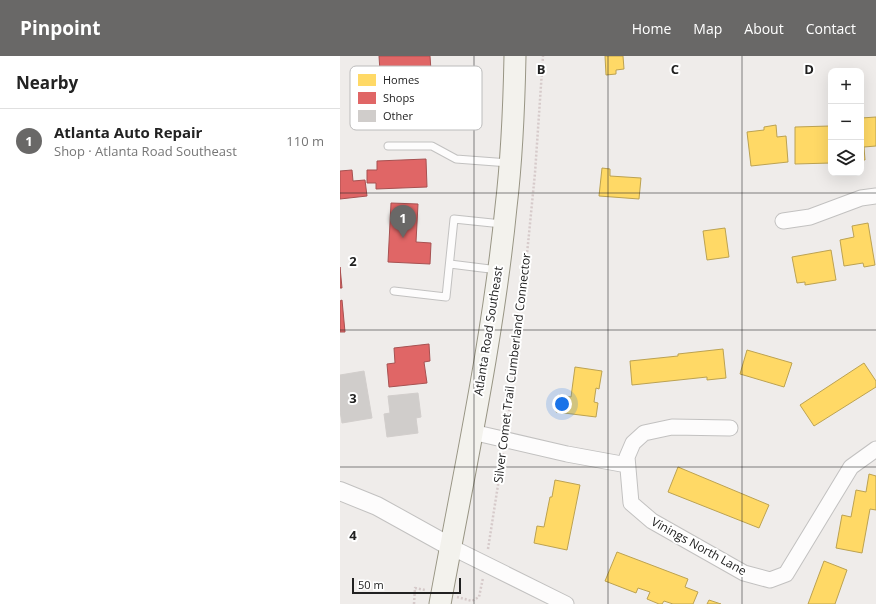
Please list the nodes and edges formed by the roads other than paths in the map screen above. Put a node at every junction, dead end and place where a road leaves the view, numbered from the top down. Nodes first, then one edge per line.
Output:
1 (515, 56) edge
2 (388, 146) dead end
3 (510, 164) junction
4 (876, 196) edge
5 (783, 221) dead end
6 (504, 224) junction
7 (450, 264) junction
8 (498, 270) junction
9 (394, 292) dead end
10 (730, 428) dead end
11 (472, 432) junction
12 (876, 449) edge
13 (627, 466) junction
14 (340, 491) edge
15 (451, 547) junction
16 (441, 599) edge
17 (566, 604) edge

1 - 3 main road, Atlanta Road Southeast
2 - 3 lane
3 - 6 main road, Atlanta Road Southeast
4 - 5 street
6 - 7 lane
6 - 8 main road, Atlanta Road Southeast
7 - 8 lane
7 - 9 lane
8 - 11 main road, Atlanta Road Southeast
10 - 13 street, Vinings North Lane
11 - 13 street
11 - 15 main road, Atlanta Road Southeast
12 - 13 street, Vinings North Lane
14 - 15 street
15 - 16 main road, Atlanta Road Southeast
15 - 17 street

